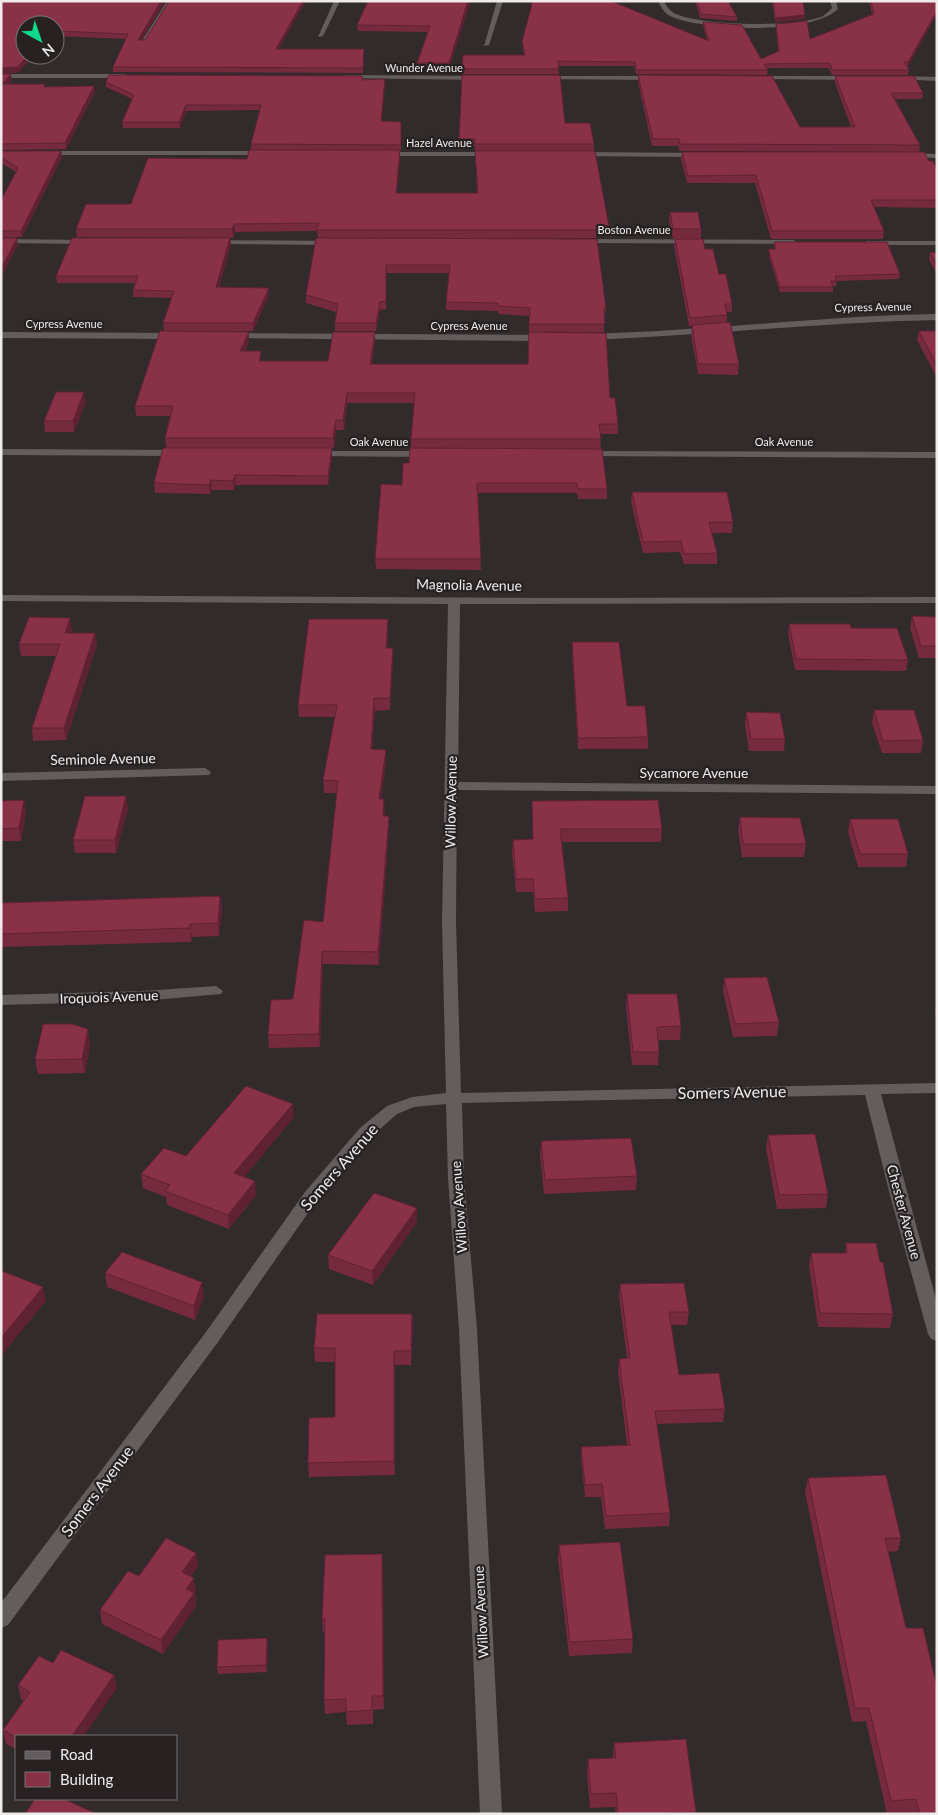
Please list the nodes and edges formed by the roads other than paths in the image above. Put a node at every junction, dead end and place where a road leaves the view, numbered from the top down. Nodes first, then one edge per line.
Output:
1 (170, 1) edge
2 (337, 1) edge
3 (500, 1) edge
4 (660, 1) edge
5 (834, 1) edge
6 (320, 36) dead end
7 (142, 43) edge
8 (486, 45) dead end
9 (1, 76) edge
10 (136, 76) edge
11 (332, 77) edge
12 (485, 78) edge
13 (532, 78) edge
14 (667, 78) edge
15 (745, 78) edge
16 (860, 78) edge
17 (889, 78) edge
18 (937, 79) edge
19 (39, 153) edge
20 (276, 153) edge
21 (375, 154) edge
22 (504, 154) edge
23 (573, 154) edge
24 (711, 155) edge
25 (897, 155) edge
26 (937, 156) edge
27 (1, 241) edge
28 (93, 242) edge
29 (203, 242) edge
30 (566, 242) edge
31 (799, 242) edge
32 (341, 243) edge
33 (857, 243) edge
34 (937, 243) edge
35 (937, 317) edge
36 (1, 335) edge
37 (193, 336) edge
38 (221, 336) edge
39 (579, 337) edge
40 (553, 338) edge
41 (1, 452) edge
42 (193, 453) edge
43 (305, 454) edge
44 (443, 454) edge
45 (571, 454) edge
46 (937, 455) edge
47 (1, 598) edge
48 (454, 600) junction
49 (937, 600) edge
50 (205, 772) dead end
51 (1, 776) edge
52 (452, 786) junction
53 (937, 790) edge
54 (216, 991) dead end
55 (1, 1000) edge
56 (937, 1088) edge
57 (872, 1090) junction
58 (454, 1098) junction
59 (937, 1334) edge
60 (1, 1619) edge
61 (491, 1814) edge

1 - 7 street
2 - 6 street
3 - 8 street
4 - 5 street
9 - 10 street
11 - 12 street, Wunder Avenue
13 - 14 street
15 - 16 street
17 - 18 street
19 - 20 street
21 - 22 street, Hazel Avenue
23 - 24 street
25 - 26 street
27 - 28 street
29 - 32 street
30 - 31 street, Boston Avenue
33 - 34 street
35 - 39 street, Cypress Avenue
36 - 37 street, Cypress Avenue
38 - 40 street, Cypress Avenue
41 - 42 street
43 - 44 street, Oak Avenue
45 - 46 street, Oak Avenue
47 - 48 street, Magnolia Avenue
48 - 49 street, Magnolia Avenue
48 - 52 street, Willow Avenue
50 - 51 street, Seminole Avenue
52 - 53 street, Sycamore Avenue
52 - 58 street, Willow Avenue
54 - 55 street, Iroquois Avenue
56 - 57 street, Somers Avenue
57 - 58 street, Somers Avenue
57 - 59 street, Chester Avenue
58 - 60 street, Somers Avenue
58 - 61 street, Willow Avenue

